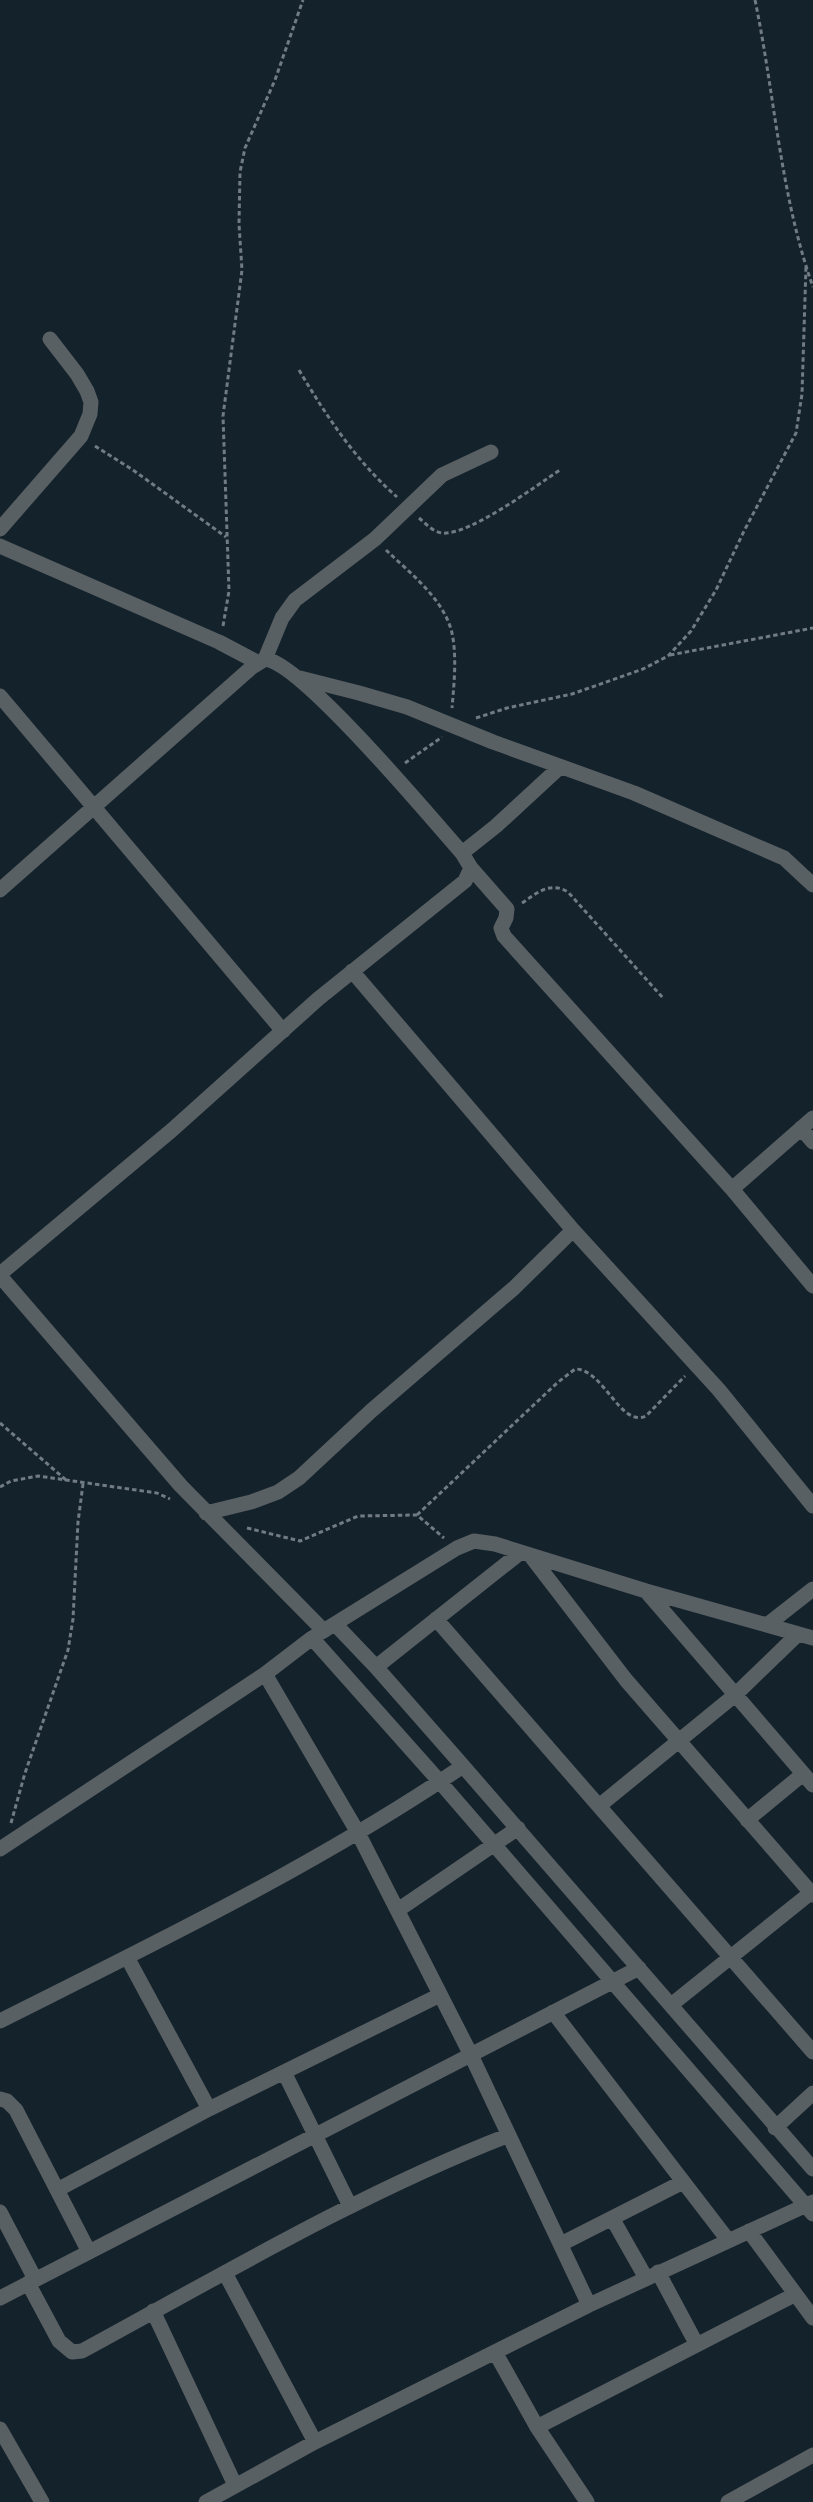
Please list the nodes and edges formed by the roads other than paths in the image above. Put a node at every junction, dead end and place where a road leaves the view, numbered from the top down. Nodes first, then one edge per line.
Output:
1 (50, 339) dead end
2 (491, 452) dead end
3 (0, 529) edge
4 (0, 546) edge
5 (261, 661) junction
6 (297, 678) junction
7 (0, 696) edge
8 (560, 767) junction
9 (95, 808) junction
10 (462, 853) junction
11 (471, 868) junction
12 (813, 885) edge
13 (0, 890) edge
14 (352, 971) junction
15 (283, 1031) junction
16 (807, 1123) edge
17 (813, 1142) edge
18 (732, 1189) junction
19 (573, 1230) junction
20 (0, 1275) edge
21 (813, 1287) edge
22 (813, 1506) edge
23 (206, 1513) junction
24 (526, 1553) junction
25 (813, 1589) edge
26 (646, 1591) junction
27 (436, 1619) junction
28 (767, 1625) junction
29 (324, 1631) junction
30 (806, 1636) edge
31 (376, 1667) junction
32 (265, 1674) junction
33 (735, 1695) junction
34 (679, 1742) junction
35 (463, 1766) junction
36 (808, 1780) edge
37 (440, 1782) junction
38 (599, 1806) junction
39 (747, 1820) junction
40 (518, 1828) junction
41 (357, 1831) junction
42 (6, 1845) edge
43 (494, 1845) junction
44 (812, 1893) edge
45 (398, 1910) junction
46 (126, 1957) junction
47 (730, 1958) junction
48 (639, 1968) junction
49 (613, 1981) junction
50 (440, 1995) junction
51 (671, 2005) junction
52 (553, 2012) junction
53 (0, 2021) edge
54 (813, 2052) edge
55 (471, 2055) junction
56 (284, 2072) junction
57 (813, 2093) edge
58 (0, 2099) edge
59 (209, 2109) junction
60 (775, 2128) junction
61 (315, 2135) junction
62 (509, 2135) junction
63 (813, 2169) edge
64 (683, 2182) junction
65 (57, 2190) junction
66 (350, 2206) junction
67 (811, 2207) edge
68 (0, 2212) edge
69 (612, 2218) junction
70 (749, 2231) junction
71 (728, 2240) junction
72 (561, 2244) junction
73 (89, 2252) junction
74 (225, 2273) junction
75 (652, 2275) junction
76 (32, 2281) junction
77 (794, 2295) junction
78 (0, 2298) edge
79 (589, 2305) junction
80 (153, 2312) junction
81 (813, 2318) edge
82 (697, 2345) junction
83 (495, 2352) junction
84 (537, 2427) junction
85 (0, 2429) edge
86 (315, 2442) junction
87 (813, 2455) edge
88 (235, 2485) junction
89 (42, 2502) edge
90 (206, 2502) edge
91 (587, 2502) edge
92 (728, 2502) edge

1 - 3 street
2 - 5 street
4 - 5 street
5 - 6 street
5 - 9 street
6 - 8 street
6 - 10 street
7 - 9 street
8 - 10 street
8 - 12 street
9 - 13 street
9 - 15 street
10 - 11 street
11 - 14 street
11 - 18 street
14 - 15 street
14 - 19 street
15 - 20 street
16 - 17 street
16 - 18 street
18 - 21 street
19 - 22 street
19 - 23 street
20 - 23 street
23 - 29 street
24 - 26 street
24 - 27 street
24 - 29 street
24 - 34 street
25 - 28 street
26 - 28 street
26 - 33 street
27 - 31 street
27 - 38 street
28 - 30 street
29 - 31 street
29 - 32 street
29 - 37 street
30 - 33 street
31 - 35 street
32 - 41 street
32 - 42 street
33 - 34 street
33 - 36 street
34 - 38 street
34 - 39 street
35 - 37 street
35 - 40 street
36 - 39 street
37 - 41 street
37 - 43 street
38 - 47 street
39 - 44 street
40 - 43 street
40 - 48 street
41 - 45 street
41 - 46 street
43 - 45 street
43 - 49 street
44 - 47 street
45 - 50 street
46 - 53 street
46 - 59 street
47 - 51 street
47 - 54 street
48 - 49 street
48 - 51 street
49 - 52 street
49 - 67 street
50 - 55 street
50 - 56 street
51 - 60 street
52 - 55 street
52 - 64 street
55 - 61 street
55 - 62 street
56 - 59 street
56 - 61 street
57 - 60 street
58 - 65 street
59 - 65 street
60 - 63 street
61 - 66 street
61 - 73 street
62 - 66 street
62 - 72 street
64 - 69 street
64 - 71 street
65 - 73 street
66 - 74 street
67 - 70 street
68 - 76 street
69 - 72 street
69 - 75 street
70 - 71 street
70 - 77 street
71 - 75 street
72 - 79 street
73 - 76 street
74 - 80 street
74 - 86 street
75 - 79 street
75 - 82 street
76 - 78 street
76 - 80 street
77 - 81 street
77 - 82 street
79 - 83 street
80 - 88 street
82 - 84 street
83 - 84 street
83 - 86 street
84 - 91 street
85 - 89 street
86 - 88 street
87 - 92 street
88 - 90 street

